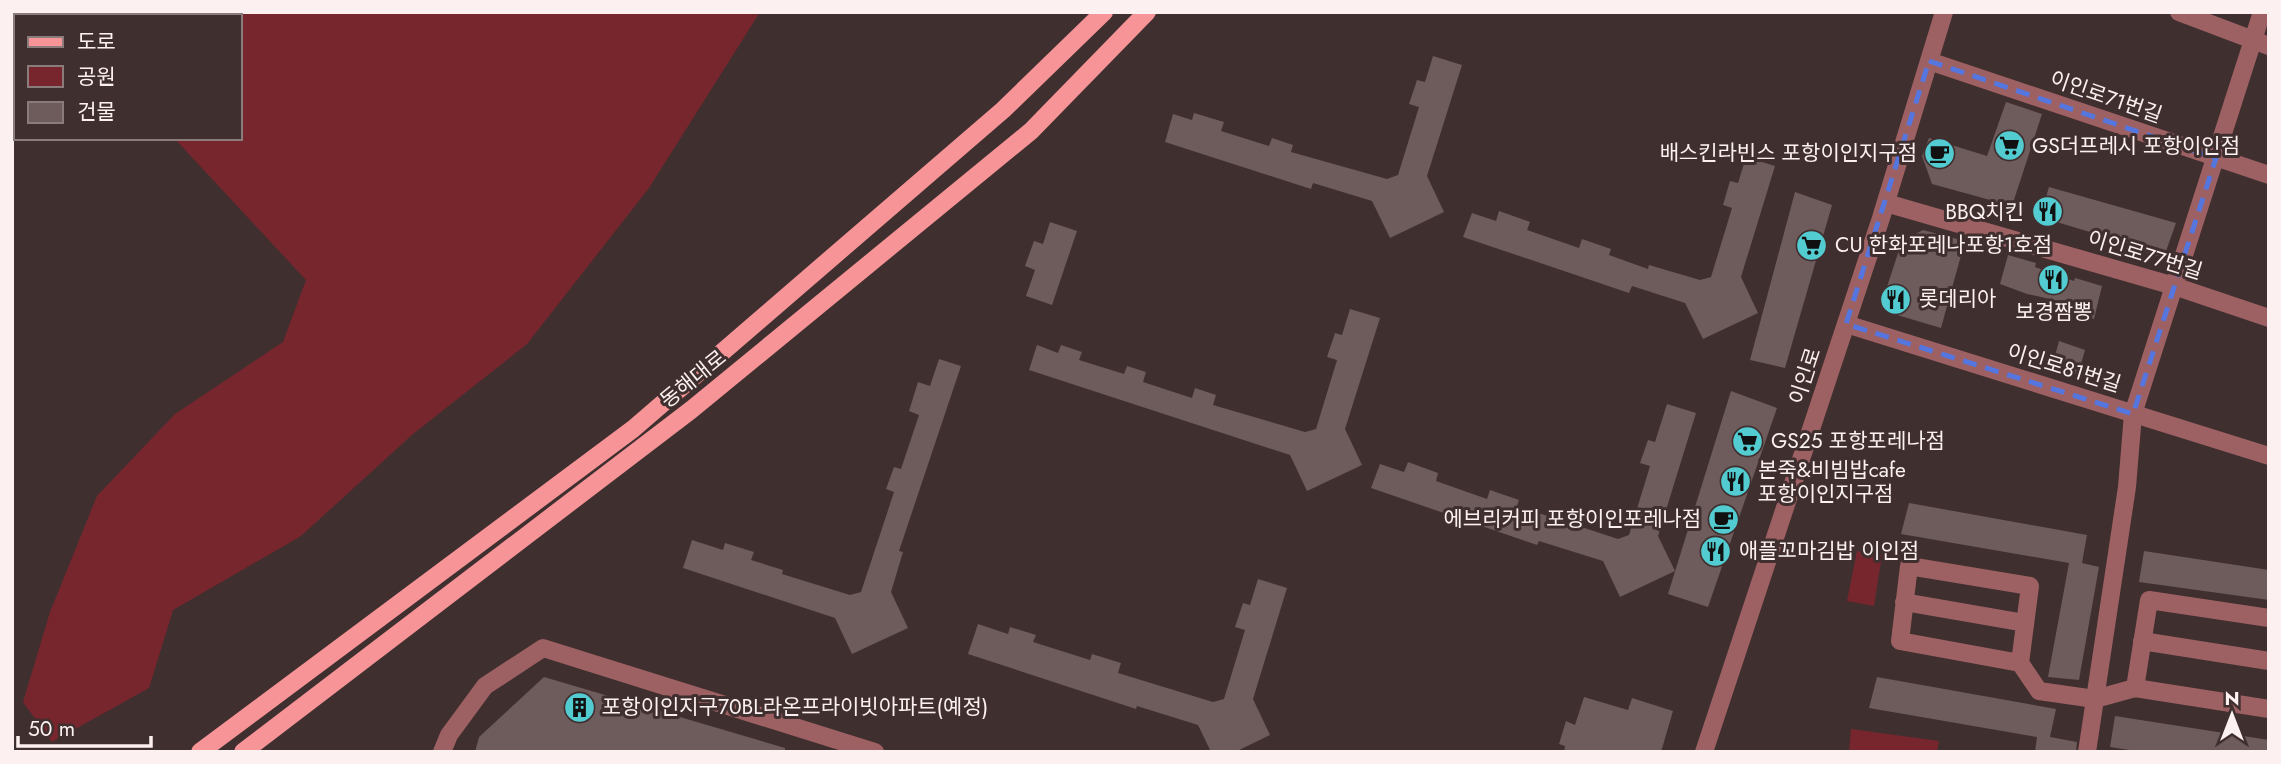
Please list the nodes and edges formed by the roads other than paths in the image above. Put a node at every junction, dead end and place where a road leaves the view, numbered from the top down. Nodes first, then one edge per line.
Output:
1 (1104, 12) edge
2 (1147, 12) edge
3 (1944, 12) edge
4 (2179, 12) edge
5 (2262, 12) edge
6 (2261, 43) edge
7 (1929, 61) junction
8 (2216, 158) junction
9 (2269, 175) edge
10 (1886, 203) junction
11 (2174, 286) junction
12 (2269, 318) edge
13 (1846, 324) junction
14 (2133, 414) junction
15 (2269, 456) edge
16 (1904, 602) junction
17 (2269, 618) edge
18 (2025, 623) junction
19 (2142, 641) junction
20 (2269, 661) edge
21 (2020, 663) junction
22 (2135, 688) junction
23 (2095, 699) junction
24 (2269, 709) edge
25 (200, 752) edge
26 (243, 752) edge
27 (442, 752) edge
28 (875, 752) edge
29 (1704, 752) edge
30 (2087, 752) edge

1 - 25 main road
2 - 26 main road, 동해대로
3 - 7 street, 이인로
4 - 6 street
5 - 6 street
6 - 8 street
7 - 8 street, 이인로71번길
7 - 10 street, 이인로
8 - 9 street, 이인로71번길
8 - 11 street
10 - 11 street, 이인로77번길
10 - 13 street, 이인로
11 - 12 street, 이인로77번길
11 - 14 street
13 - 14 street, 이인로81번길
13 - 29 street, 이인로
14 - 15 street, 이인로81번길
14 - 23 street
16 - 18 street
16 - 18 street
16 - 21 street
17 - 19 street
18 - 21 street
19 - 20 street
19 - 22 street
21 - 23 street
22 - 23 street
22 - 24 street
23 - 30 street
27 - 28 street

